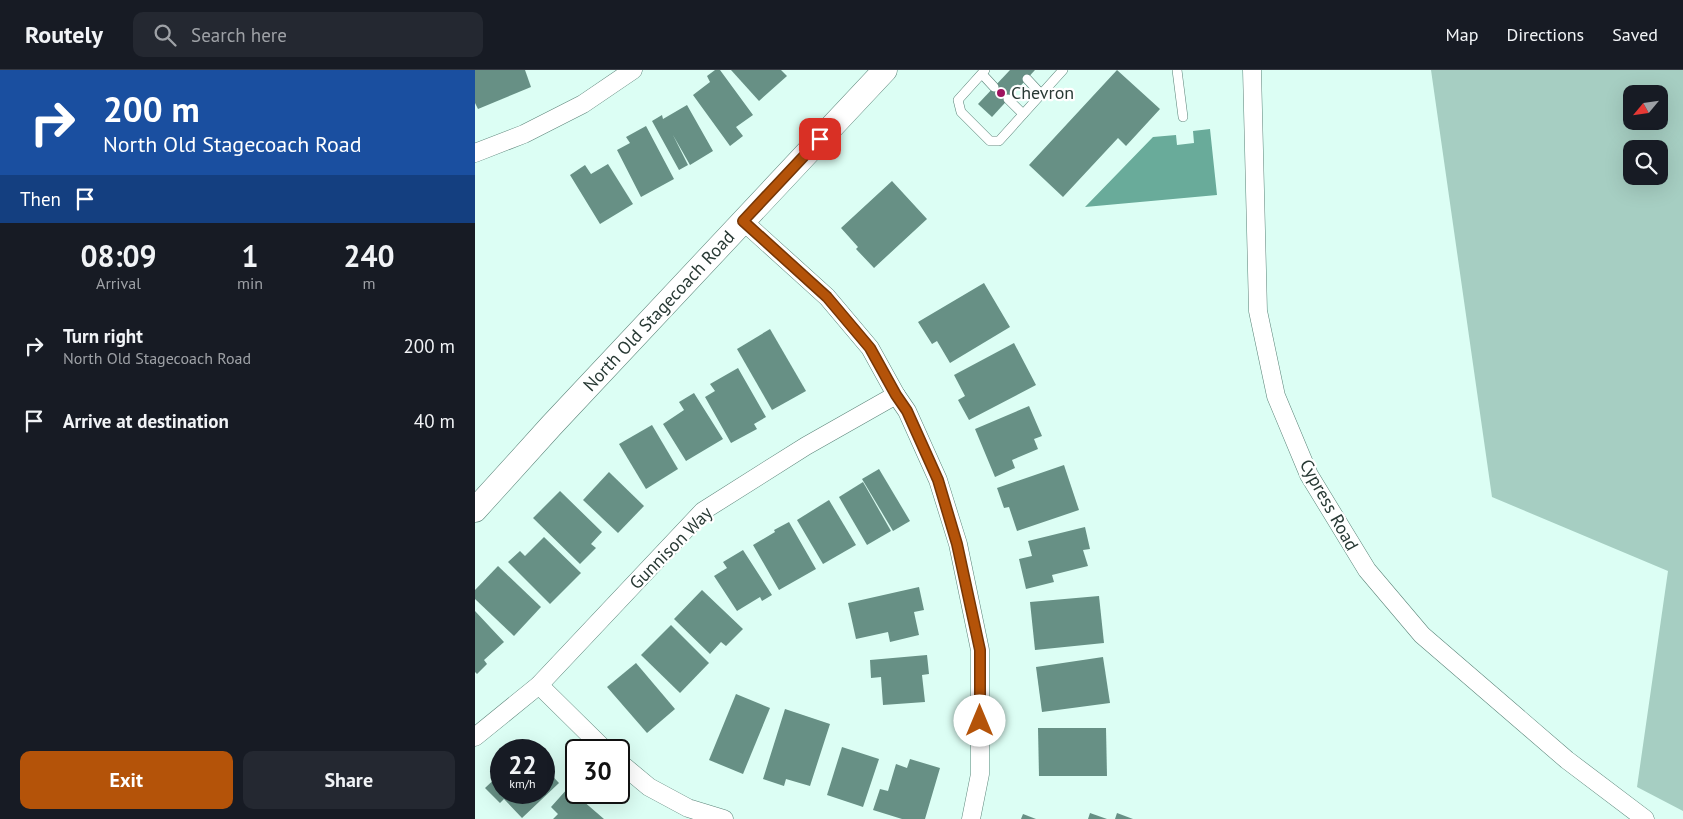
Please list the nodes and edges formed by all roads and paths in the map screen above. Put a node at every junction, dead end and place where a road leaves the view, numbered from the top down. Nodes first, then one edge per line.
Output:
1 (633, 70) edge
2 (885, 70) edge
3 (1063, 70) edge
4 (1177, 70) edge
5 (1252, 70) edge
6 (984, 72) edge
7 (1027, 79) dead end
8 (995, 87) dead end
9 (1041, 94) junction
10 (1008, 100) dead end
11 (1023, 114) junction
12 (1183, 118) dead end
13 (475, 154) edge
14 (743, 221) junction
15 (896, 395) junction
16 (475, 510) edge
17 (539, 685) junction
18 (475, 737) edge
19 (594, 739) edge
20 (630, 771) edge
21 (724, 819) edge
22 (971, 819) edge
23 (1645, 819) edge

1 - 13 street
2 - 14 street, North Old Stagecoach Road
3 - 9 lane
4 - 12 lane
5 - 23 street, Cypress Road
6 - 8 lane
6 - 11 lane
7 - 9 lane
9 - 11 lane
10 - 11 lane
14 - 15 street
14 - 16 street, North Old Stagecoach Road
15 - 17 street, Gunnison Way
15 - 22 street
17 - 18 street, Gunnison Way
17 - 19 street
20 - 21 street

